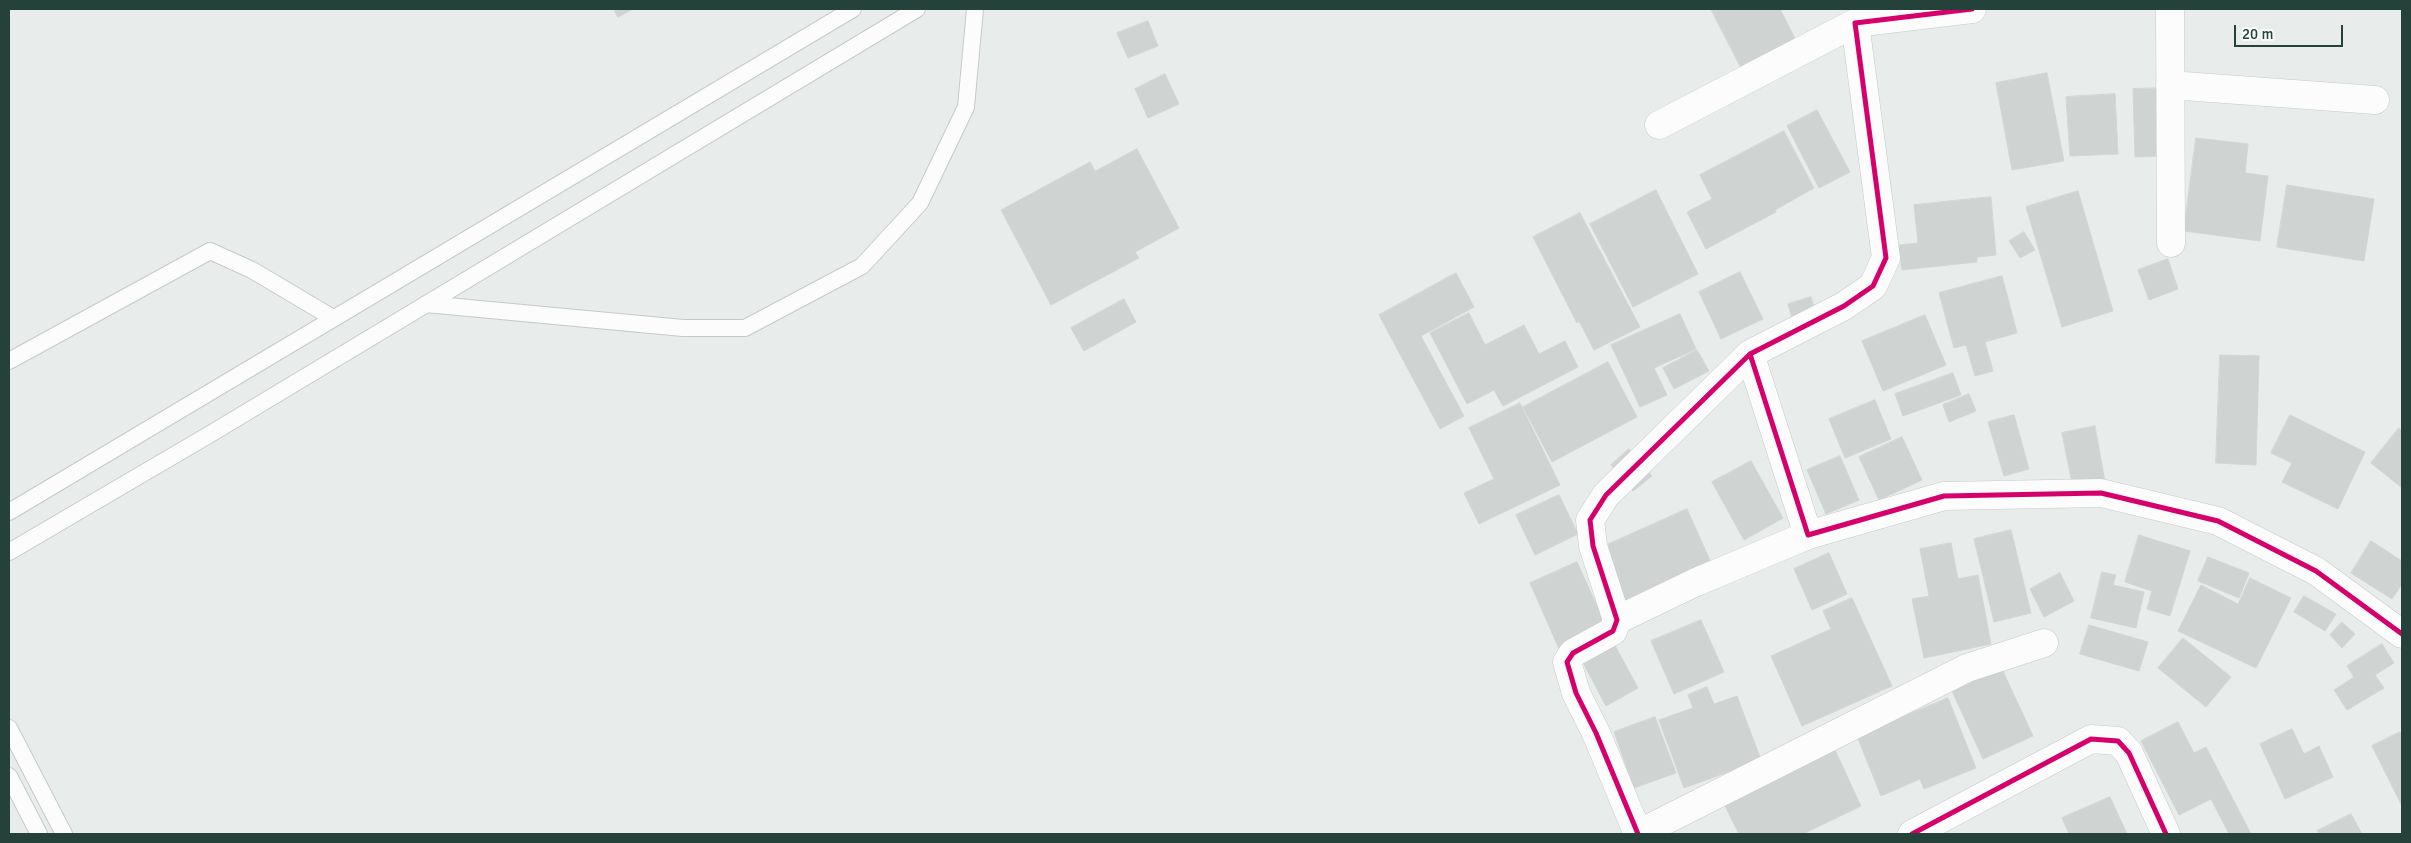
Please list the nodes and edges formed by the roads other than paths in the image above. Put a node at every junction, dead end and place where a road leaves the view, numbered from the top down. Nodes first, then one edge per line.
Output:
1 (853, 9) edge
2 (917, 9) edge
3 (975, 9) edge
4 (1972, 9) edge
5 (2170, 9) edge
6 (1855, 23) junction
7 (2170, 85) junction
8 (2375, 100) dead end
9 (1659, 125) dead end
10 (2171, 243) dead end
11 (426, 304) junction
12 (333, 318) junction
13 (1750, 354) junction
14 (9, 361) edge
15 (9, 512) edge
16 (1808, 535) junction
17 (9, 552) edge
18 (1617, 620) junction
19 (2402, 634) edge
20 (2044, 643) dead end
21 (9, 728) edge
22 (9, 776) edge
23 (39, 834) edge
24 (64, 834) edge
25 (1638, 834) edge
26 (1912, 834) edge
27 (2166, 834) edge

1 - 12 lane
2 - 11 lane
3 - 11 lane
4 - 6 street
5 - 7 street
6 - 9 street
6 - 13 street
7 - 8 street
7 - 10 street
11 - 17 lane
12 - 14 lane
12 - 15 lane
13 - 16 street
13 - 18 street
16 - 18 street
16 - 19 street
18 - 25 street
20 - 25 street
21 - 24 lane
22 - 23 lane
26 - 27 street

